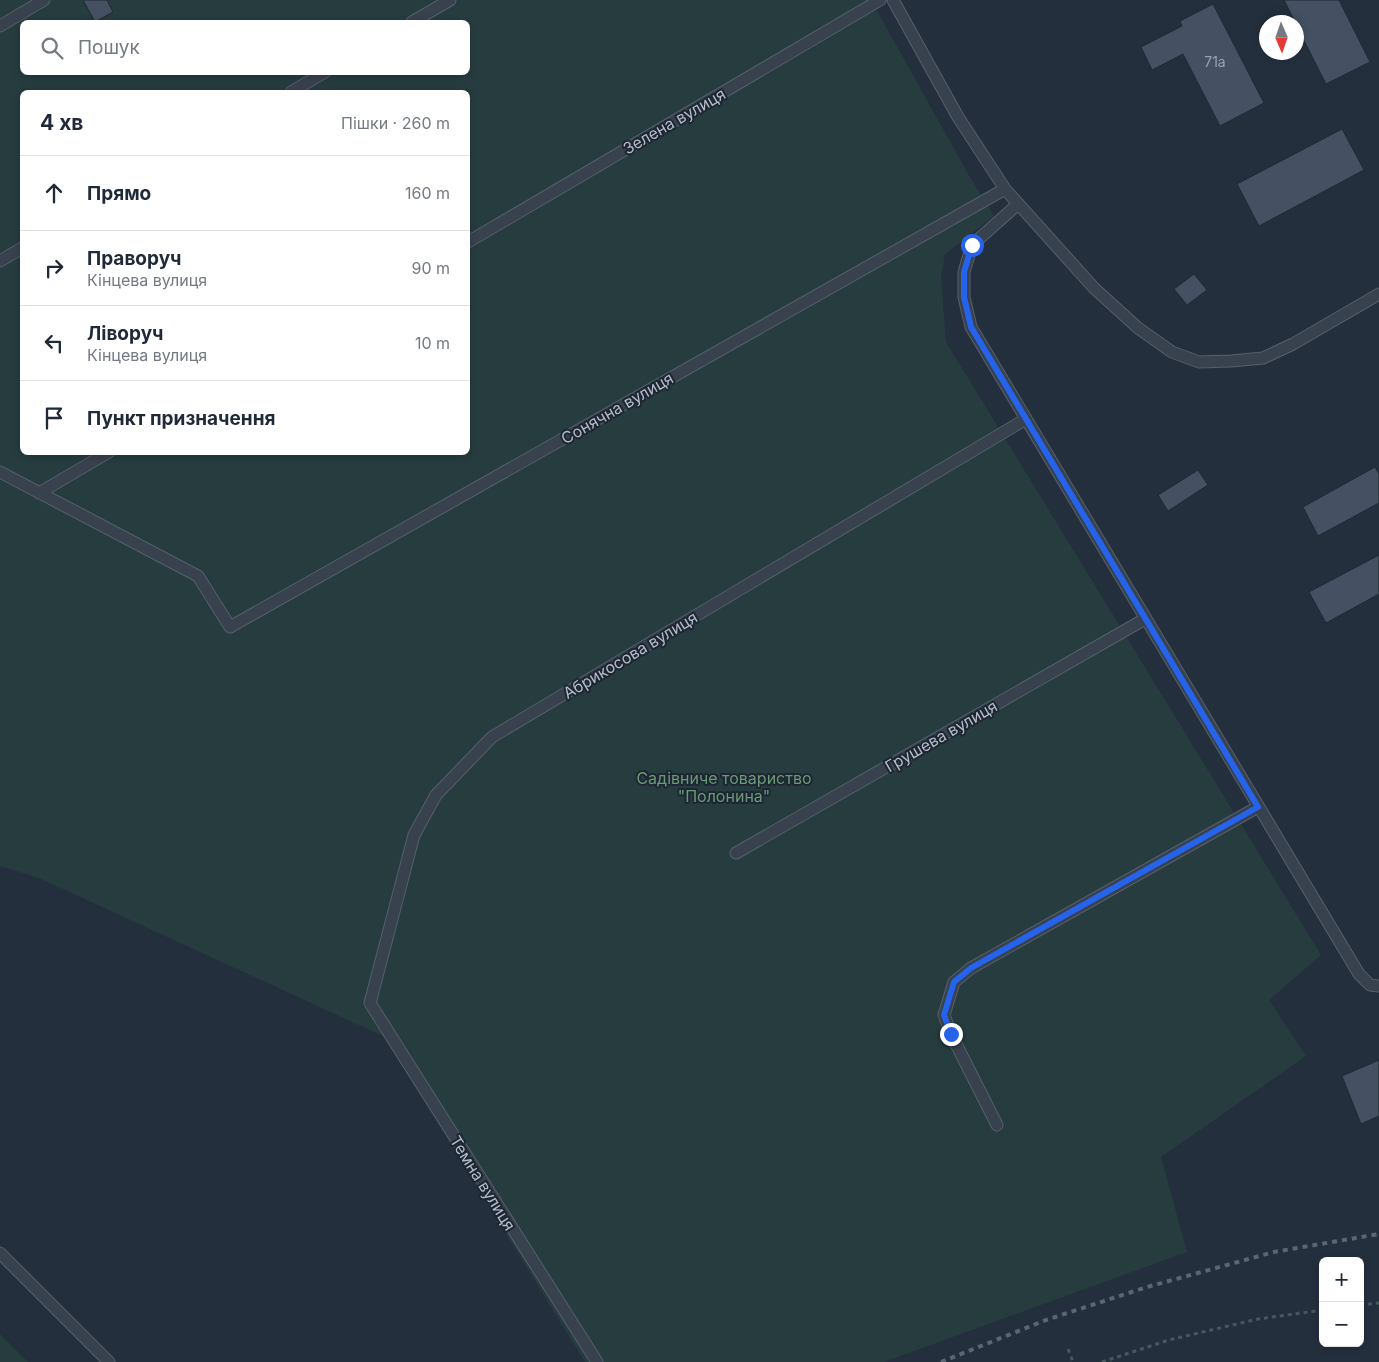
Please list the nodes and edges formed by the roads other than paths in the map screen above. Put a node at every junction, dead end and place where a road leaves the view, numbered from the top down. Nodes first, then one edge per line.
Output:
1 (44, 0) edge
2 (450, 0) edge
3 (880, 0) edge
4 (893, 0) edge
5 (415, 20) edge
6 (0, 26) edge
7 (320, 75) edge
8 (294, 90) edge
9 (1005, 189) junction
10 (1018, 204) junction
11 (470, 241) edge
12 (20, 249) edge
13 (0, 261) edge
14 (1379, 294) edge
15 (1026, 420) junction
16 (104, 455) edge
17 (0, 472) edge
18 (39, 493) junction
19 (1146, 619) junction
20 (1258, 807) junction
21 (736, 853) dead end
22 (1379, 986) edge
23 (370, 1003) joint
24 (997, 1125) dead end
25 (0, 1253) edge
26 (108, 1362) edge
27 (597, 1362) edge

1 - 6 lane
2 - 5 lane
3 - 11 lane, Зелена вулиця
4 - 9 lane
7 - 8 lane
9 - 10 lane
9 - 18 lane, Сонячна вулиця
10 - 14 lane
10 - 15 lane
12 - 13 lane
15 - 19 lane
15 - 23 lane, Абрикосова вулиця
16 - 18 lane
17 - 18 lane
19 - 20 lane
19 - 21 lane, Грушева вулиця
20 - 22 lane
20 - 24 lane
23 - 27 lane, Темна вулиця
25 - 26 lane

